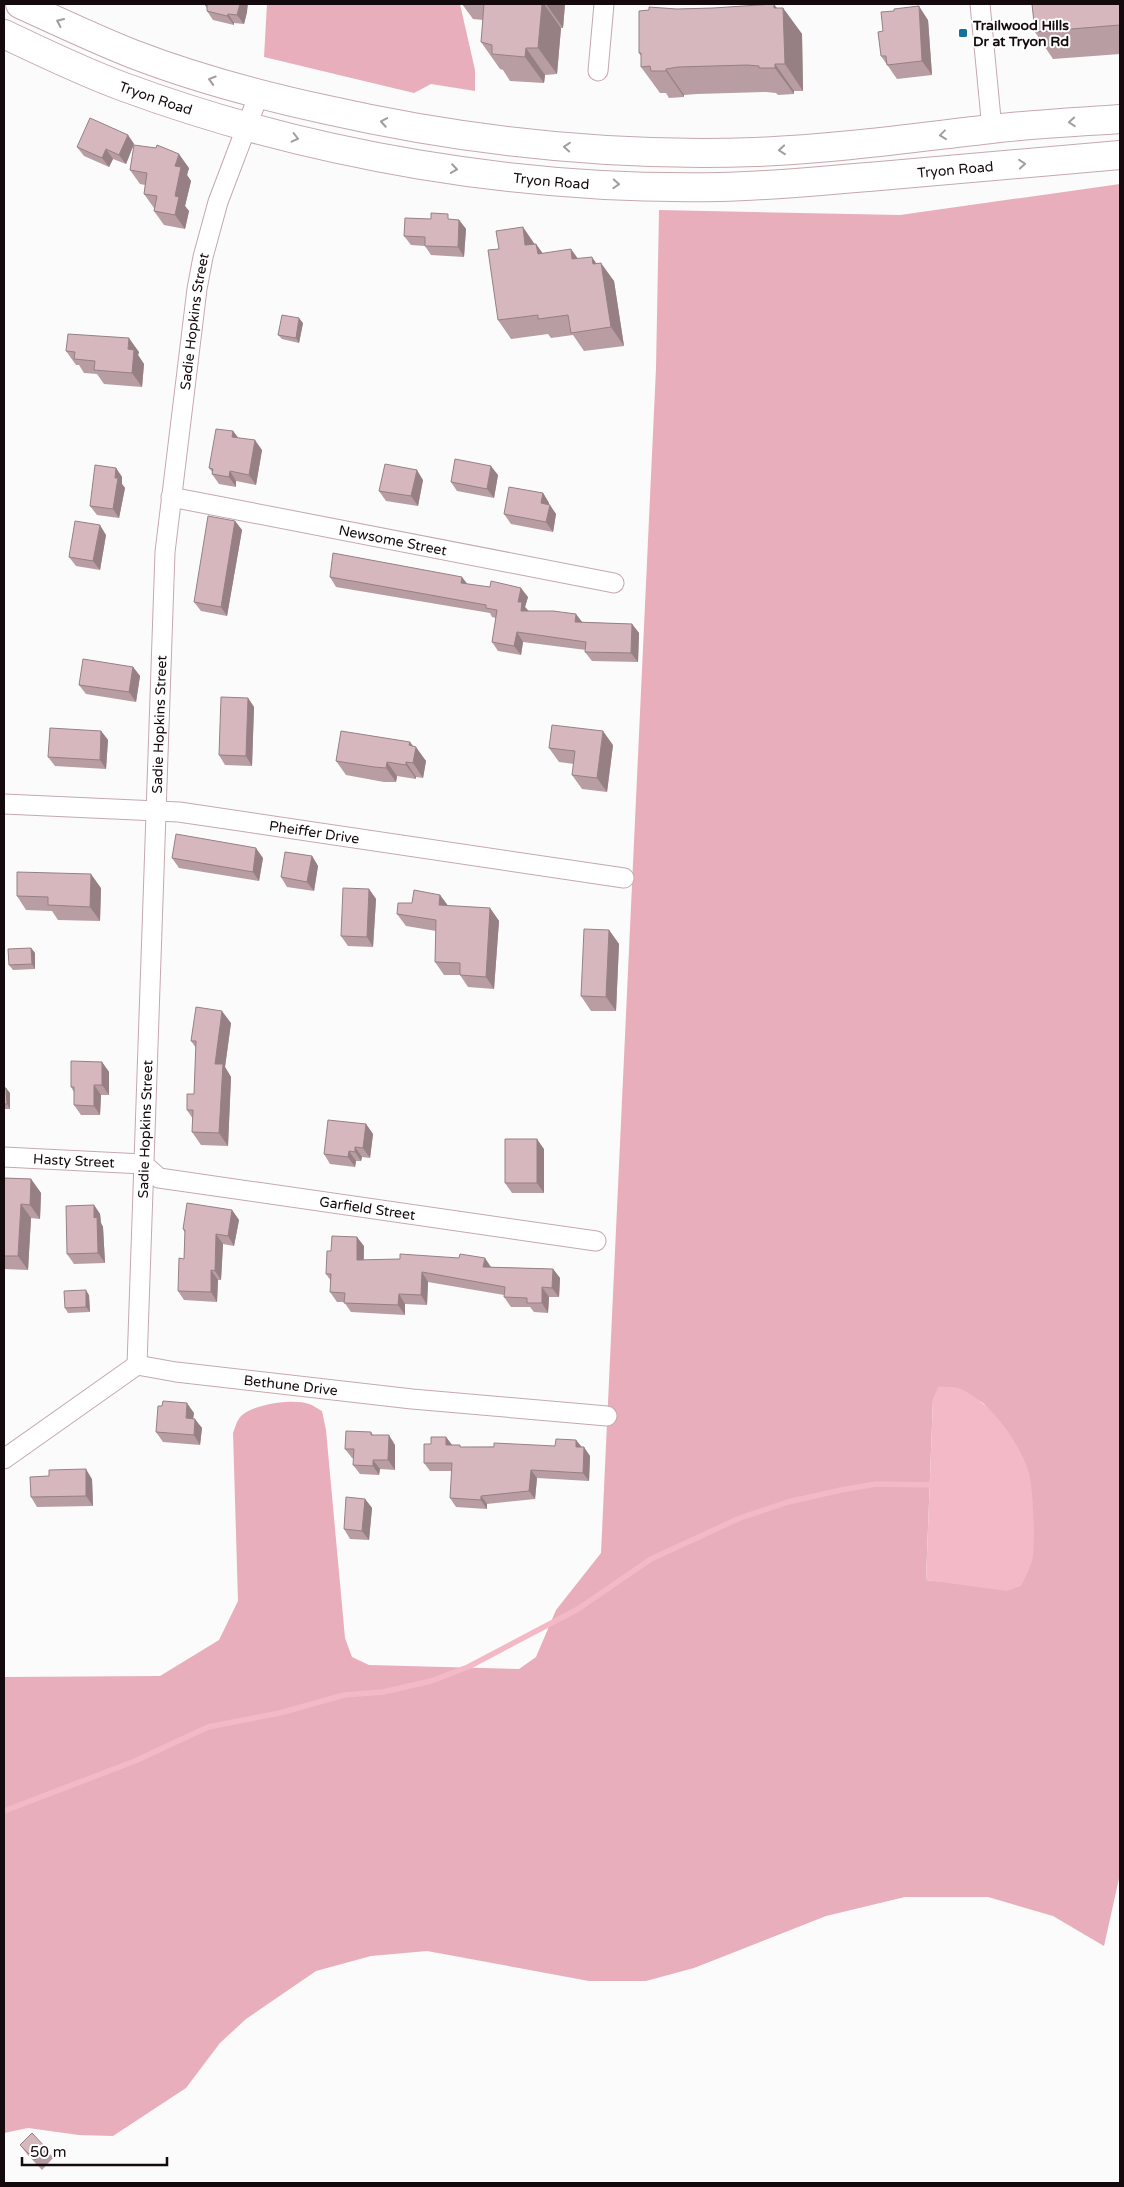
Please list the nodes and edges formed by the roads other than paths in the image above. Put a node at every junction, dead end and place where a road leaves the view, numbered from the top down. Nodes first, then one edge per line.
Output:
1 (20, 4) edge
2 (604, 4) edge
3 (980, 4) edge
4 (4, 34) edge
5 (598, 70) dead end
6 (258, 94) junction
7 (1120, 119) edge
8 (248, 126) junction
9 (992, 129) junction
10 (1120, 155) edge
11 (798, 182) junction
12 (171, 497) junction
13 (614, 583) dead end
14 (4, 804) edge
15 (157, 810) junction
16 (624, 878) dead end
17 (4, 1157) edge
18 (143, 1164) junction
19 (596, 1241) dead end
20 (137, 1365) junction
21 (607, 1416) dead end
22 (4, 1459) edge

6 -> 1 main road
2 - 5 street
3 - 9 street
4 - 8 main road, Tryon Road
6 - 8 street, Sadie Hopkins Street
9 -> 6 main road
7 -> 9 main road
8 -> 11 main road, Tryon Road
8 - 12 street, Sadie Hopkins Street
9 - 11 main road
11 -> 10 main road, Tryon Road
12 - 13 street, Newsome Street
12 - 15 street, Sadie Hopkins Street
14 - 15 street, Pheiffer Drive
15 - 16 street, Pheiffer Drive
15 - 18 street, Sadie Hopkins Street
17 - 18 street, Hasty Street
18 - 19 street, Garfield Street
18 - 20 street, Sadie Hopkins Street
20 - 21 street, Bethune Drive
20 - 22 street

